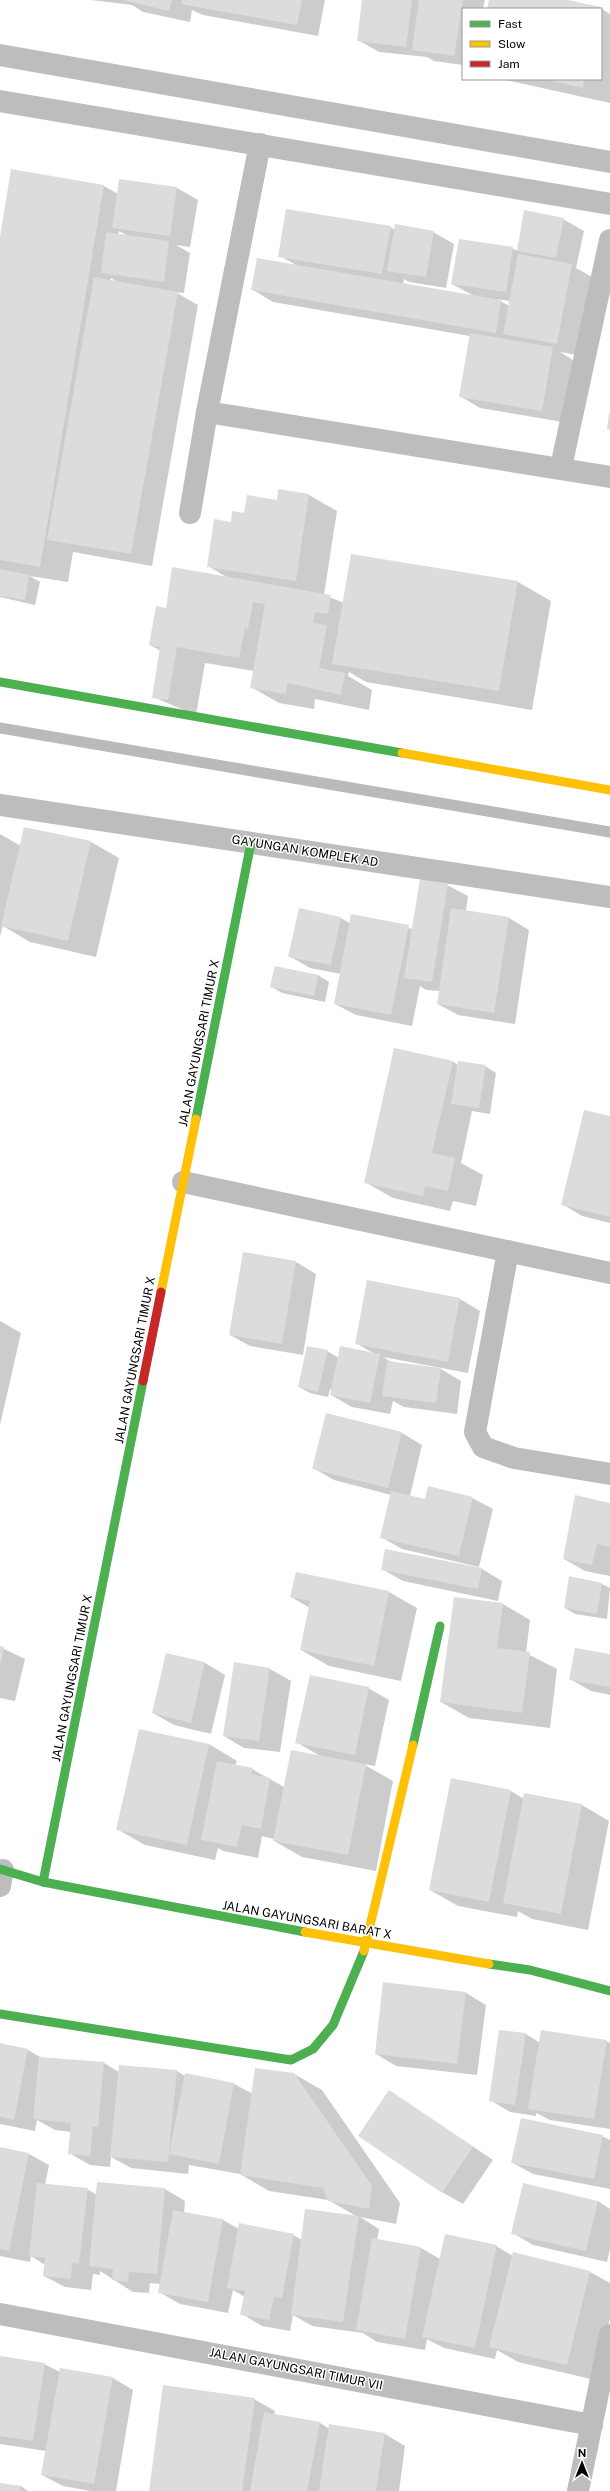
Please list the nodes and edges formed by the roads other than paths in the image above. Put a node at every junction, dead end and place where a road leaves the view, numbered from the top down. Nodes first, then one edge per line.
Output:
1 (0, 55) edge
2 (0, 101) edge
3 (260, 144) junction
4 (610, 162) edge
5 (610, 204) edge
6 (610, 240) edge
7 (207, 412) junction
8 (561, 467) junction
9 (610, 477) edge
10 (190, 513) dead end
11 (0, 682) edge
12 (610, 790) edge
13 (0, 805) edge
14 (252, 843) junction
15 (610, 897) edge
16 (183, 1182) junction
17 (508, 1251) junction
18 (610, 1273) edge
19 (610, 1474) edge
20 (440, 1626) dead end
21 (1, 1875) edge
22 (43, 1882) junction
23 (367, 1944) junction
24 (610, 1991) edge
25 (0, 2014) edge
26 (0, 2314) edge
27 (610, 2335) edge
28 (592, 2425) junction
29 (578, 2491) edge

1 - 4 street
2 - 3 street
3 - 5 street
3 - 7 street
6 - 8 street
7 - 8 street
7 - 10 street
8 - 9 street
11 - 12 street
13 - 14 street, GAYUNGAN KOMPLEK AD
14 - 15 street, GAYUNGAN KOMPLEK AD
14 - 16 street, JALAN GAYUNGSARI TIMUR X
16 - 17 street
16 - 22 street, JALAN GAYUNGSARI TIMUR X
17 - 18 street
17 - 19 street
20 - 23 street
21 - 22 street, JALAN GAYUNGSARI BARAT X
22 - 23 street, JALAN GAYUNGSARI BARAT X
23 - 24 street, JALAN GAYUNGSARI BARAT X
23 - 25 street
26 - 28 street, JALAN GAYUNGSARI TIMUR VII
27 - 28 street
28 - 29 street

